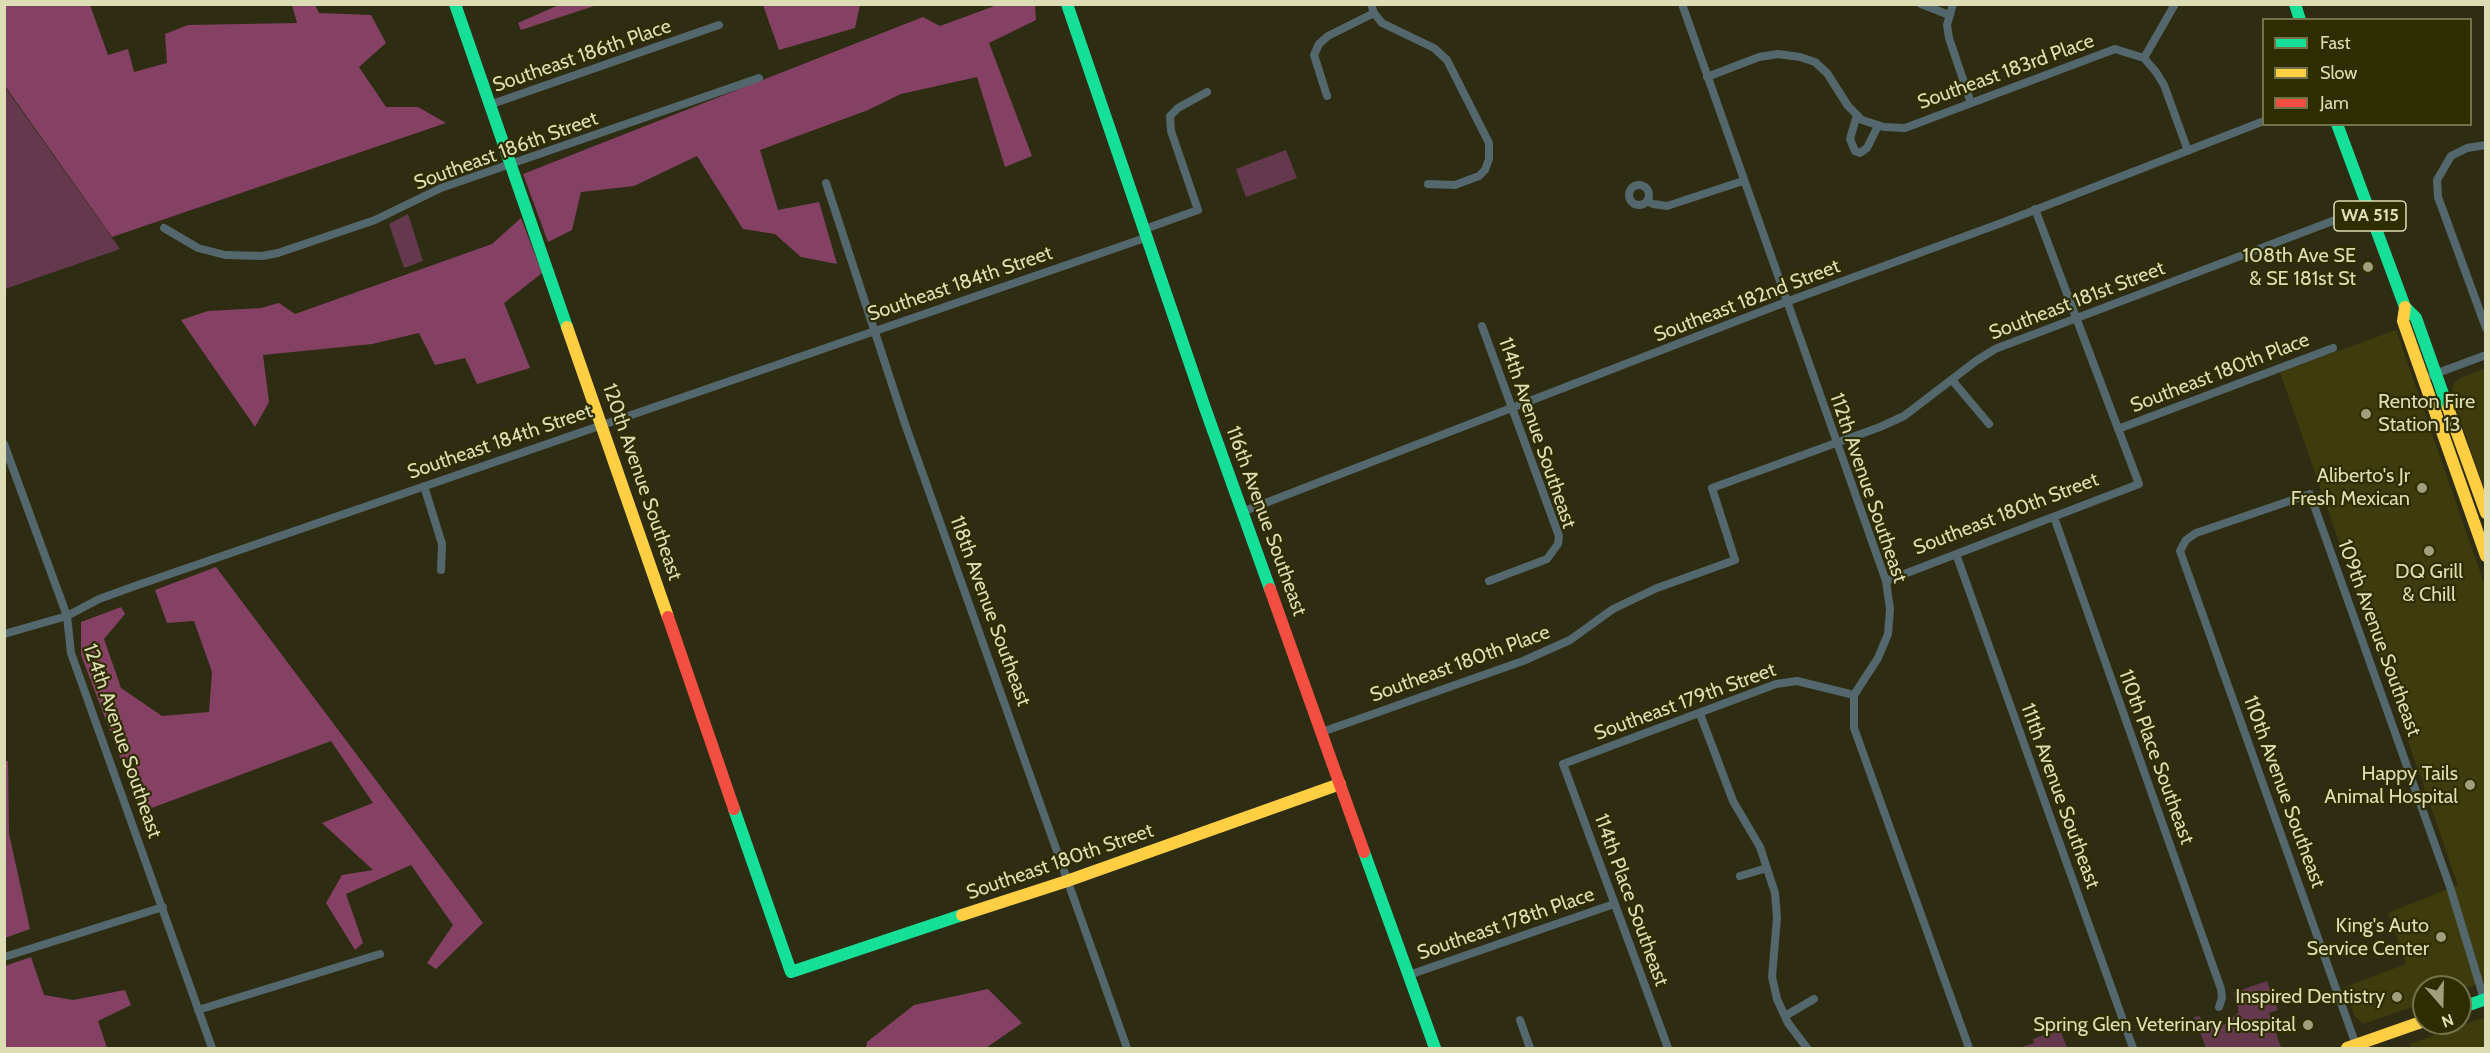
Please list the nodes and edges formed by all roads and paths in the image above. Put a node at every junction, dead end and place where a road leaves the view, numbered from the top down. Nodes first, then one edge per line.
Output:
1 (455, 4) edge
2 (1067, 4) edge
3 (1682, 4) edge
4 (1921, 4) edge
5 (2175, 4) edge
6 (1372, 9) edge
7 (1950, 10) edge
8 (719, 25) dead end
9 (2145, 58) junction
10 (1707, 77) junction
11 (759, 78) dead end
12 (1207, 92) dead end
13 (1327, 96) dead end
14 (1971, 103) junction
15 (489, 105) junction
16 (1857, 115) junction
17 (2262, 122) edge
18 (1878, 126) junction
19 (2338, 126) edge
20 (2486, 145) edge
21 (2188, 151) junction
22 (511, 165) junction
23 (1743, 181) junction
24 (826, 183) dead end
25 (1428, 184) dead end
26 (1647, 201) dead end
27 (2367, 208) junction
28 (2035, 209) junction
29 (164, 228) dead end
30 (1144, 234) junction
31 (2486, 298) edge
32 (1786, 302) junction
33 (2476, 302) junction
34 (2405, 307) junction
35 (2076, 317) junction
36 (1482, 326) dead end
37 (2486, 328) edge
38 (875, 331) junction
39 (2333, 348) dead end
40 (2486, 355) edge
41 (2435, 374) junction
42 (2423, 378) junction
43 (1952, 380) junction
44 (1513, 407) junction
45 (1989, 424) dead end
46 (601, 425) junction
47 (2118, 429) junction
48 (4, 444) edge
49 (1836, 444) junction
50 (424, 486) junction
51 (1242, 512) junction
52 (2486, 513) edge
53 (2054, 518) junction
54 (2180, 551) joint
55 (1956, 554) junction
56 (2486, 556) edge
57 (1735, 560) joint
58 (441, 570) dead end
59 (1489, 581) dead end
60 (1886, 581) junction
61 (67, 616) junction
62 (4, 634) edge
63 (1854, 695) junction
64 (1700, 714) junction
65 (1322, 732) junction
66 (1563, 764) joint
67 (1340, 784) junction
68 (1767, 868) junction
69 (1740, 876) dead end
70 (1067, 881) junction
71 (1614, 904) junction
72 (163, 907) junction
73 (380, 954) dead end
74 (4, 957) edge
75 (791, 972) joint
76 (1408, 975) junction
77 (1814, 999) dead end
78 (2485, 999) edge
79 (2219, 1007) dead end
80 (198, 1010) junction
81 (1785, 1016) junction
82 (1520, 1020) dead end
83 (2412, 1025) edge
84 (2351, 1047) edge
85 (212, 1048) edge
86 (1127, 1048) edge
87 (1435, 1048) edge
88 (1530, 1048) edge
89 (1668, 1048) edge
90 (1807, 1048) edge
91 (1969, 1048) edge
92 (2133, 1048) edge

1 - 15 street, 120th Avenue Southeast
2 - 30 street, 116th Avenue Southeast
3 - 10 street, 112th Avenue Southeast
4 - 7 street
5 - 9 street
6 - 13 street
6 - 25 street
7 - 14 street
8 - 15 street, Southeast 186th Place
9 - 14 street, Southeast 183rd Place
9 - 21 street
10 - 16 street, Southeast 183rd Place
10 - 23 street, 112th Avenue Southeast
11 - 22 street, Southeast 186th Street
12 - 30 street, Southeast 184th Street
14 - 18 street, Southeast 183rd Place
15 - 22 street, 120th Avenue Southeast
16 - 18 street, Southeast 183rd Place
16 - 18 street
17 - 21 street, Southeast 182nd Street
19 - 27 street, WA 515
20 - 33 street
21 - 28 street, Southeast 182nd Street
22 - 29 street, Southeast 186th Street
22 - 46 street, 120th Avenue Southeast
23 - 26 street
23 - 32 street, 112th Avenue Southeast
24 - 38 street, 118th Avenue Southeast
27 - 34 street, WA 515
27 - 35 street, Southeast 181st Street
28 - 32 street, Southeast 182nd Street
28 - 35 street
30 - 38 street, Southeast 184th Street
30 - 51 street, 116th Avenue Southeast
31 - 33 street
32 - 44 street, Southeast 182nd Street
32 - 49 street, 112th Avenue Southeast
33 - 37 street
34 - 41 street, WA 515
34 - 42 street, WA 515
35 - 43 street, Southeast 181st Street
35 - 47 street
36 - 44 street, 114th Avenue Southeast
38 - 46 street, Southeast 184th Street
38 - 70 street, 118th Avenue Southeast
39 - 47 street, Southeast 180th Place
40 - 41 street
41 - 42 street
41 - 52 street, WA 515
42 - 56 street, WA 515
43 - 45 street
43 - 49 street, Southeast 181st Street
44 - 51 street, Southeast 182nd Street
44 - 59 street, 114th Avenue Southeast
46 - 50 street, Southeast 184th Street
46 - 75 street, 120th Avenue Southeast
47 - 53 street, Southeast 180th Street
48 - 61 street, 124th Avenue Southeast
49 - 57 street, Southeast 181st Street
49 - 60 street, 112th Avenue Southeast
50 - 58 street
50 - 61 street, Southeast 184th Street
51 - 65 street, 116th Avenue Southeast
53 - 55 street, Southeast 180th Street
53 - 79 street, 110th Place Southeast
54 - 78 street, 109th Avenue Southeast
54 - 84 street, 110th Avenue Southeast
55 - 60 street, Southeast 180th Street
55 - 92 street, 111th Avenue Southeast
57 - 65 street, Southeast 180th Place
60 - 63 street, 112th Avenue Southeast
61 - 62 street, Southeast 184th Street
61 - 72 street, 124th Avenue Southeast
63 - 64 street, Southeast 179th Street
63 - 91 street
64 - 66 street, Southeast 179th Street
64 - 68 street
65 - 67 street, 116th Avenue Southeast
66 - 71 street, 114th Place Southeast
67 - 70 street, Southeast 180th Street
67 - 76 street, 116th Avenue Southeast
68 - 69 street
68 - 81 street
70 - 75 street, Southeast 180th Street
70 - 86 street, 118th Avenue Southeast
71 - 76 street, Southeast 178th Place
71 - 89 street, 114th Place Southeast
72 - 74 street
72 - 80 street, 124th Avenue Southeast
73 - 80 street
76 - 87 street, 116th Avenue Southeast
77 - 81 street
80 - 85 street, 124th Avenue Southeast
81 - 90 street
82 - 88 street
83 - 84 street

